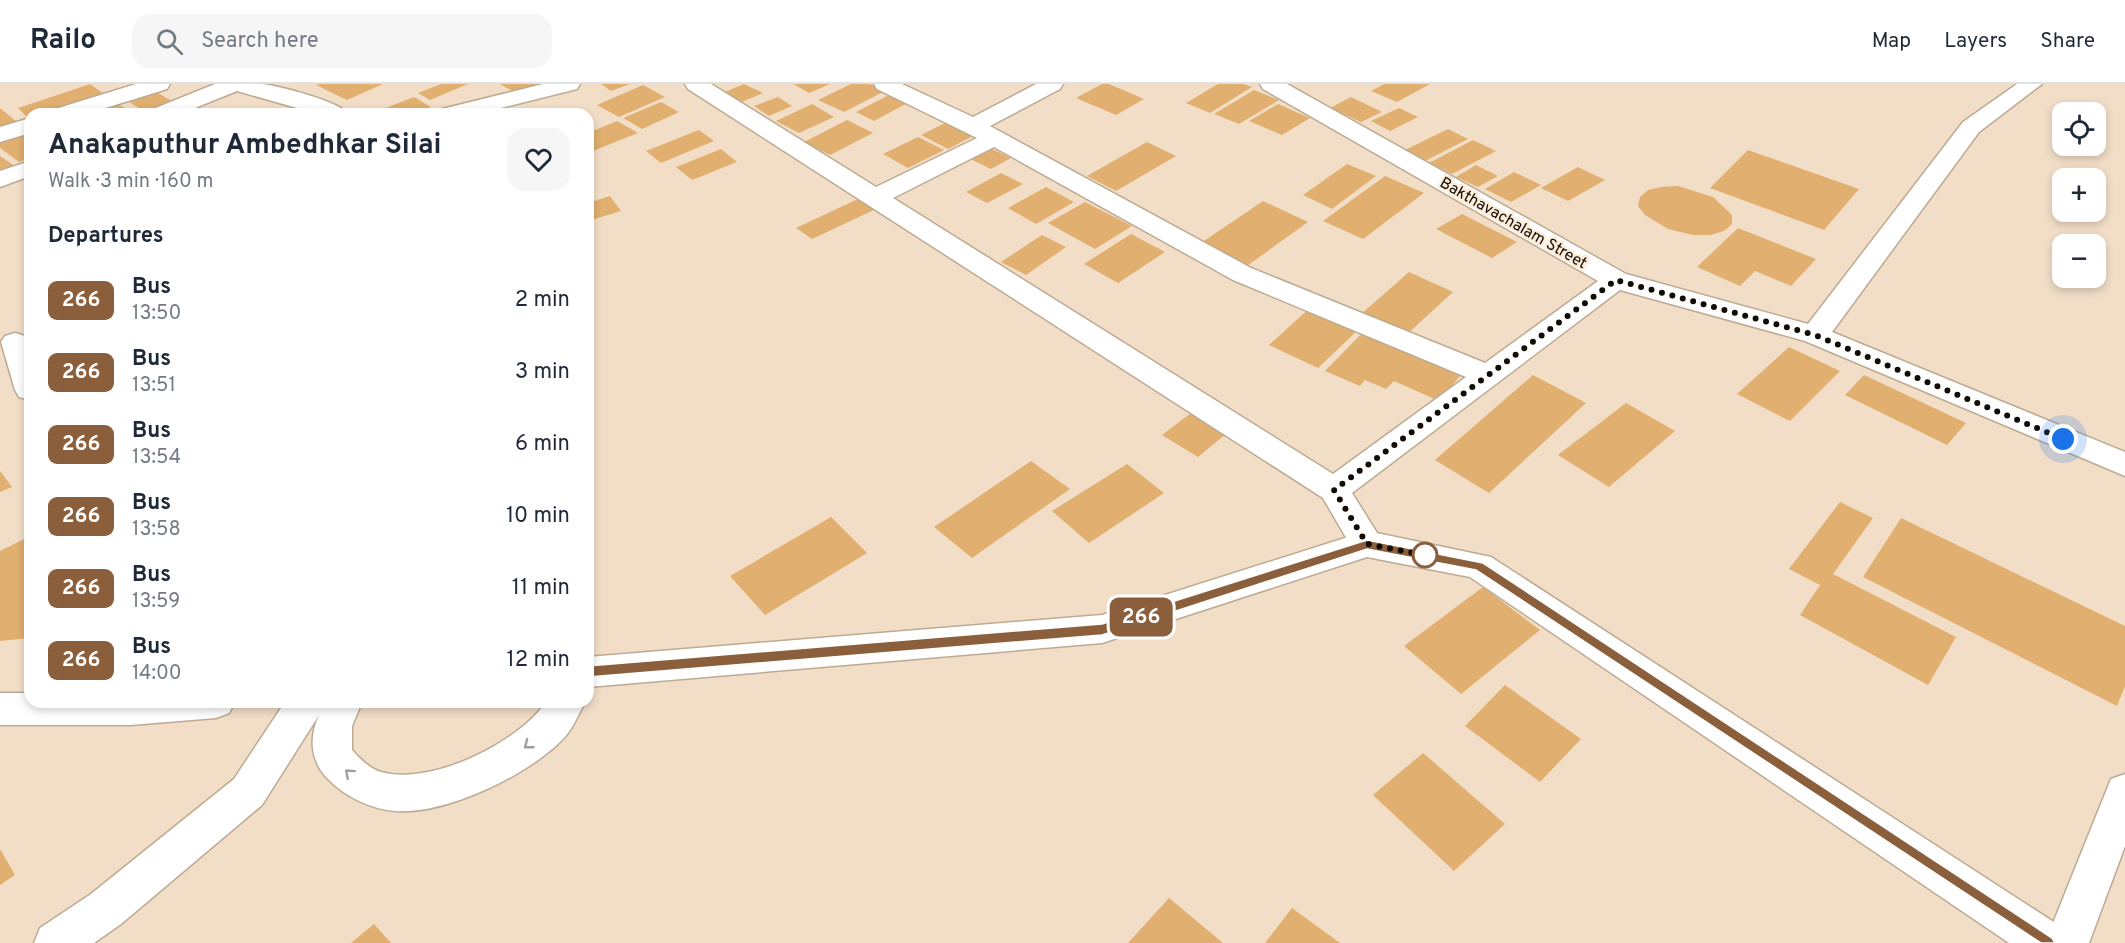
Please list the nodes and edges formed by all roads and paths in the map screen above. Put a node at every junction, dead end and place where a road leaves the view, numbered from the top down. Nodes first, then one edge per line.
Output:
1 (159, 84) edge
2 (236, 84) edge
3 (569, 84) edge
4 (696, 84) edge
5 (885, 84) edge
6 (1052, 84) edge
7 (1271, 84) edge
8 (2031, 84) edge
9 (82, 108) edge
10 (176, 108) edge
11 (323, 108) edge
12 (474, 108) edge
13 (24, 127) edge
14 (983, 132) junction
15 (0, 135) edge
16 (24, 170) edge
17 (0, 180) edge
18 (874, 198) junction
19 (1616, 280) junction
20 (1815, 335) junction
21 (15, 342) dead end
22 (24, 371) edge
23 (1488, 375) junction
24 (2125, 465) edge
25 (1334, 490) junction
26 (1367, 544) junction
27 (594, 671) edge
28 (24, 707) edge
29 (0, 708) edge
30 (302, 708) edge
31 (340, 708) edge
32 (563, 708) edge
33 (2125, 792) edge
34 (56, 943) edge
35 (2047, 943) edge
36 (2067, 943) edge

1 - 9 street
2 - 10 street
2 - 11 street
3 - 12 street
4 - 18 street
5 - 14 street
6 - 14 street
7 - 19 street, Bakthavachalam Street
8 - 20 street
13 - 15 street
14 - 18 street
14 - 23 street
16 - 17 street
18 - 25 street
19 - 20 street, Bakthavachalam Street
19 - 23 street
20 - 24 street, Bakthavachalam Street
21 - 22 street
23 - 25 street
25 - 26 street
26 - 27 street
26 - 35 street
28 - 29 street
30 - 34 street
32 -> 31 street
33 - 36 street

